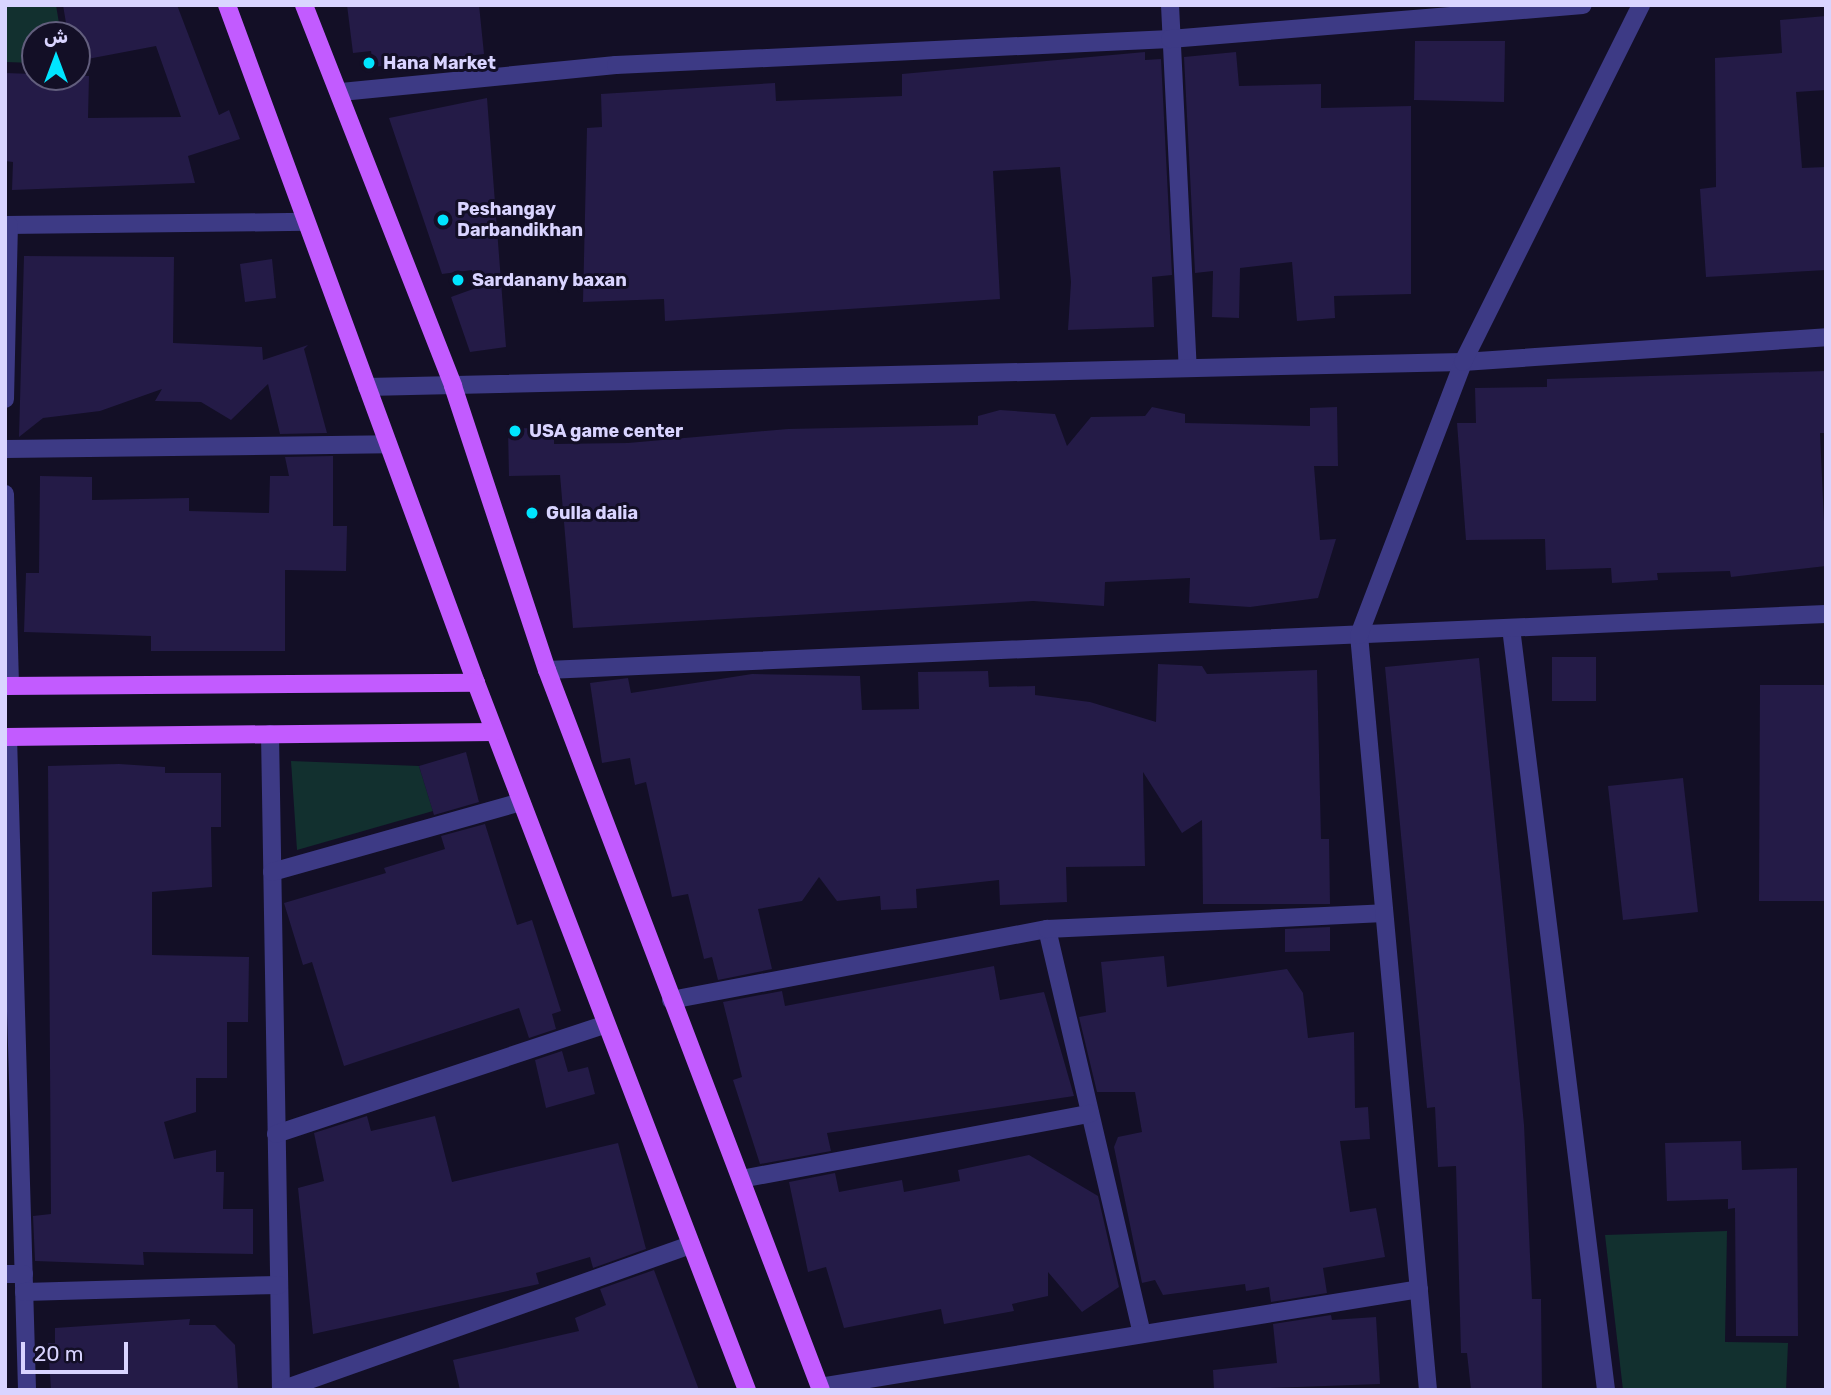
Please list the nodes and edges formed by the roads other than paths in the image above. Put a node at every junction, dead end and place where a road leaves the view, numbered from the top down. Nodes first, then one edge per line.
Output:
1 (227, 5) edge
2 (304, 5) edge
3 (1170, 5) edge
4 (1580, 5) edge
5 (1641, 5) edge
6 (1170, 39) junction
7 (341, 92) junction
8 (306, 222) junction
9 (7, 225) edge
10 (1826, 337) edge
11 (1463, 362) junction
12 (1188, 368) junction
13 (367, 387) junction
14 (453, 387) junction
15 (5, 399) edge
16 (388, 444) junction
17 (5, 449) edge
18 (5, 494) edge
19 (1826, 614) edge
20 (1511, 628) junction
21 (1359, 635) junction
22 (547, 670) junction
23 (476, 683) junction
24 (8, 686) edge
25 (494, 732) junction
26 (270, 734) junction
27 (7, 737) edge
28 (521, 802) junction
29 (272, 872) junction
30 (1384, 913) junction
31 (1047, 929) junction
32 (671, 1000) junction
33 (10, 1004) edge
34 (606, 1024) junction
35 (1090, 1114) junction
36 (276, 1134) junction
37 (741, 1178) junction
38 (691, 1245) junction
39 (14, 1274) edge
40 (279, 1285) junction
41 (1419, 1289) junction
42 (24, 1292) junction
43 (1142, 1334) junction
44 (821, 1388) edge
45 (27, 1390) edge
46 (281, 1390) edge
47 (747, 1390) edge
48 (1428, 1390) edge
49 (1606, 1390) edge

1 - 8 main road
2 - 7 main road
3 - 6 street
4 - 6 street
5 - 11 street
6 - 7 street
6 - 12 street
7 - 14 main road
8 - 9 street
8 - 13 main road
9 - 15 street
10 - 11 street
11 - 12 street
11 - 21 street
12 - 14 street
13 - 14 street
13 - 16 main road
14 - 22 main road
16 - 17 street
16 - 23 main road
18 - 24 street
19 - 20 street
20 - 21 street
20 - 49 street
21 - 22 street
21 - 30 street
22 - 32 main road
23 - 24 main road
23 - 25 main road
25 - 26 main road
25 - 28 main road
26 - 27 main road
26 - 29 street
27 - 33 street
28 - 29 street
28 - 34 main road
29 - 36 street
30 - 31 street
30 - 41 street
31 - 32 street
31 - 35 street
32 - 37 main road
33 - 39 street
34 - 36 street
34 - 38 main road
35 - 37 street
35 - 43 street
36 - 40 street
37 - 44 main road
38 - 46 street
38 - 47 main road
39 - 42 street
40 - 42 street
40 - 46 street
41 - 43 street
41 - 48 street
42 - 45 street
43 - 44 street

